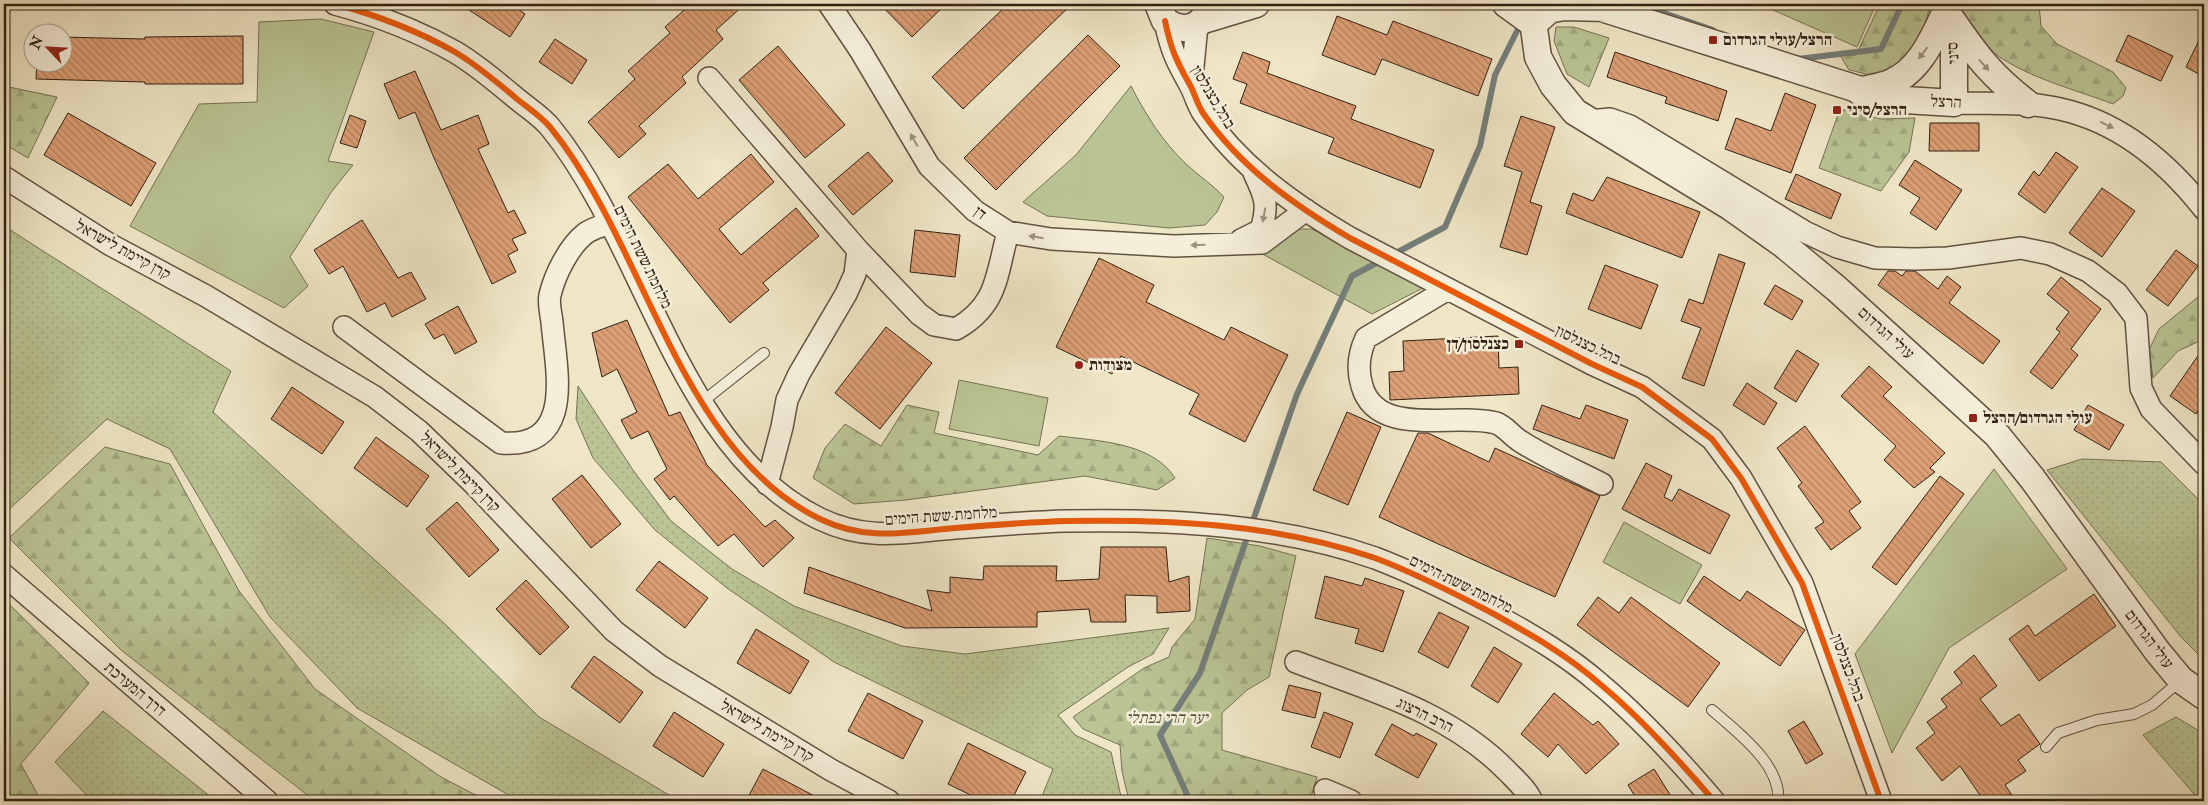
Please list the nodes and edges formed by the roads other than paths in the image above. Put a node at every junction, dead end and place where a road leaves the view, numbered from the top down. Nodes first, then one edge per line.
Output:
1 (335, 4) edge
2 (829, 4) edge
3 (1256, 4) edge
4 (1506, 4) edge
5 (1598, 6) edge
6 (1946, 7) edge
7 (1158, 11) edge
8 (1543, 11) edge
9 (1203, 16) edge
10 (709, 78) dead end
11 (1191, 87) junction
12 (1859, 91) junction
13 (1954, 103) junction
14 (2028, 104) junction
15 (1589, 121) junction
16 (1254, 173) junction
17 (4, 177) edge
18 (2204, 209) edge
19 (1306, 210) junction
20 (611, 222) junction
21 (1008, 232) junction
22 (1234, 244) junction
23 (858, 250) junction
24 (1448, 289) junction
25 (344, 327) dead end
26 (764, 353) dead end
27 (702, 402) junction
28 (2204, 464) edge
29 (766, 484) junction
30 (1602, 484) dead end
31 (4, 575) edge
32 (1296, 662) dead end
33 (2181, 680) junction
34 (2204, 696) edge
35 (1712, 710) dead end
36 (2046, 747) dead end
37 (1326, 790) dead end
38 (266, 801) edge
39 (889, 801) edge
40 (1351, 801) edge
41 (1532, 801) edge
42 (1714, 801) edge
43 (1778, 801) edge
44 (1881, 801) edge

1 - 20 street, מלחמת ששת הימים
21 -> 2 street, דן
3 - 9 street
4 - 8 street
5 - 8 street, הרצל
5 - 12 street, הרצל
6 -> 12 street
6 - 13 street, סיני
6 -> 14 street
7 - 9 street
7 - 11 street, ברל כצנלסון
8 - 15 street, עולי הגרדום
9 - 11 street, ברל כצנלסון
10 - 23 street
11 - 16 street, ברל כצנלסון
12 - 13 street, הרצל
13 - 14 street, הרצל
14 -> 18 street, הרצל
15 - 28 street
15 - 33 street, עולי הגרדום
16 - 19 street, ברל כצנלסון
16 -> 22 street, דן
17 - 39 street, קרן קיימת לישראל
19 - 22 street, דן
19 - 24 street, ברל כצנלסון
20 - 25 street
20 - 27 street, מלחמת ששת הימים
22 -> 21 street, דן
21 - 23 street
23 - 29 street
24 - 30 street
24 - 44 street, ברל כצנלסון
26 - 27 lane
27 - 29 street, מלחמת ששת הימים
29 - 42 street, מלחמת ששת הימים
31 - 38 street, דרך המערכת
32 - 41 street, הרב הרצוג
33 - 34 street, עולי הגרדום
33 - 36 lane
35 - 43 lane
37 - 40 street

